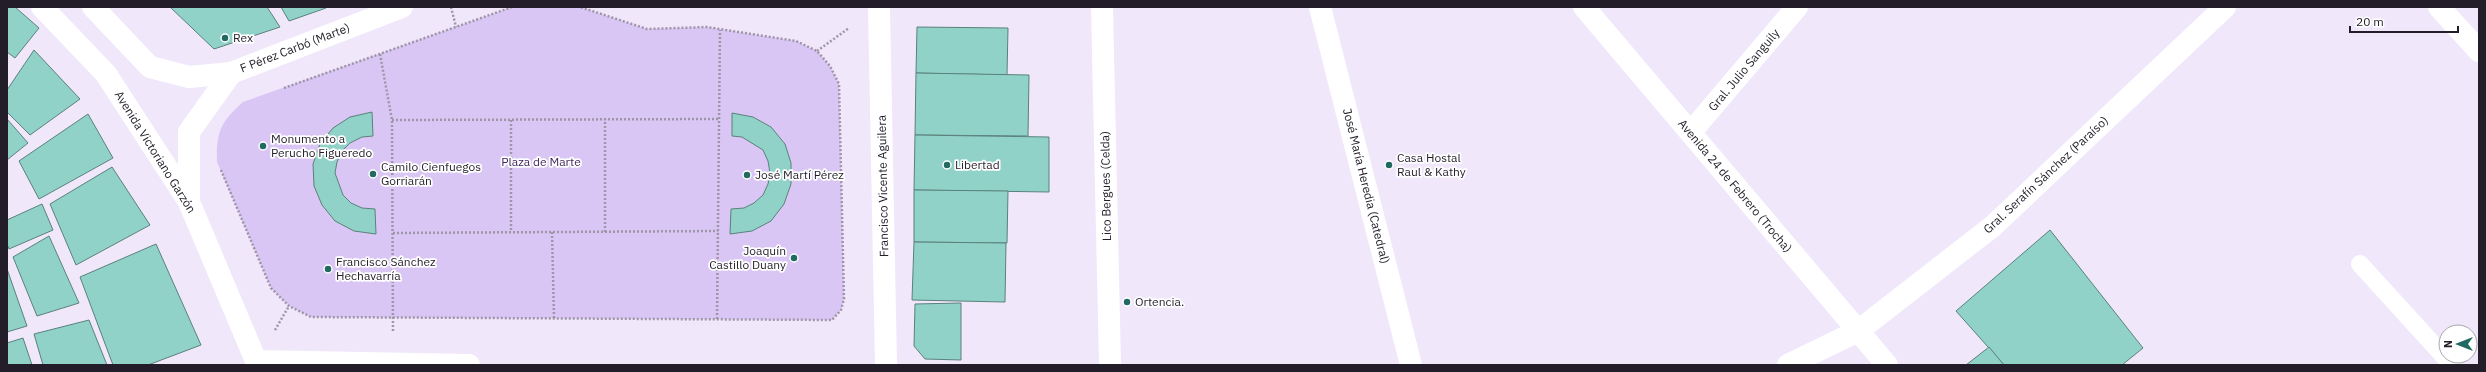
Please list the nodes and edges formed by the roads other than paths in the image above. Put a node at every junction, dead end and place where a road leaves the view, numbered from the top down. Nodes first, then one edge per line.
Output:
1 (42, 7) edge
2 (93, 7) edge
3 (402, 7) edge
4 (880, 7) edge
5 (1102, 7) edge
6 (1320, 7) edge
7 (1584, 7) edge
8 (1797, 7) edge
9 (2225, 7) edge
10 (2439, 7) edge
11 (2479, 51) edge
12 (231, 73) junction
13 (1690, 132) junction
14 (189, 202) junction
15 (2360, 264) dead end
16 (1858, 332) junction
17 (249, 363) edge
18 (469, 365) edge
19 (886, 365) edge
20 (1110, 365) edge
21 (1411, 365) edge
22 (1788, 365) edge
23 (1887, 365) edge
24 (2452, 365) edge

1 - 14 main road, Avenida Victoriano Garzón
2 - 12 main road
3 - 12 main road, F Pérez Carbó (Marte)
4 - 19 main road, Francisco Vicente Aguilera
5 - 20 main road, Lico Bergues (Celda)
6 - 21 main road, José María Heredia (Catedral)
7 - 13 main road, Avenida 24 de Febrero (Trocha)
8 - 13 main road, Gral. Julio Sanguily
9 - 16 main road, Gral. Serafín Sánchez (Paraíso)
10 - 11 main road
12 - 14 main road, F Pérez Carbó (Marte)
13 - 16 main road, Avenida 24 de Febrero (Trocha)
14 - 17 main road, Avenida Victoriano Garzón
15 - 24 lane
16 - 22 main road, Gral. Serafín Sánchez (Paraíso)
16 - 23 main road, Avenida 24 de Febrero (Trocha)
17 - 18 main road

